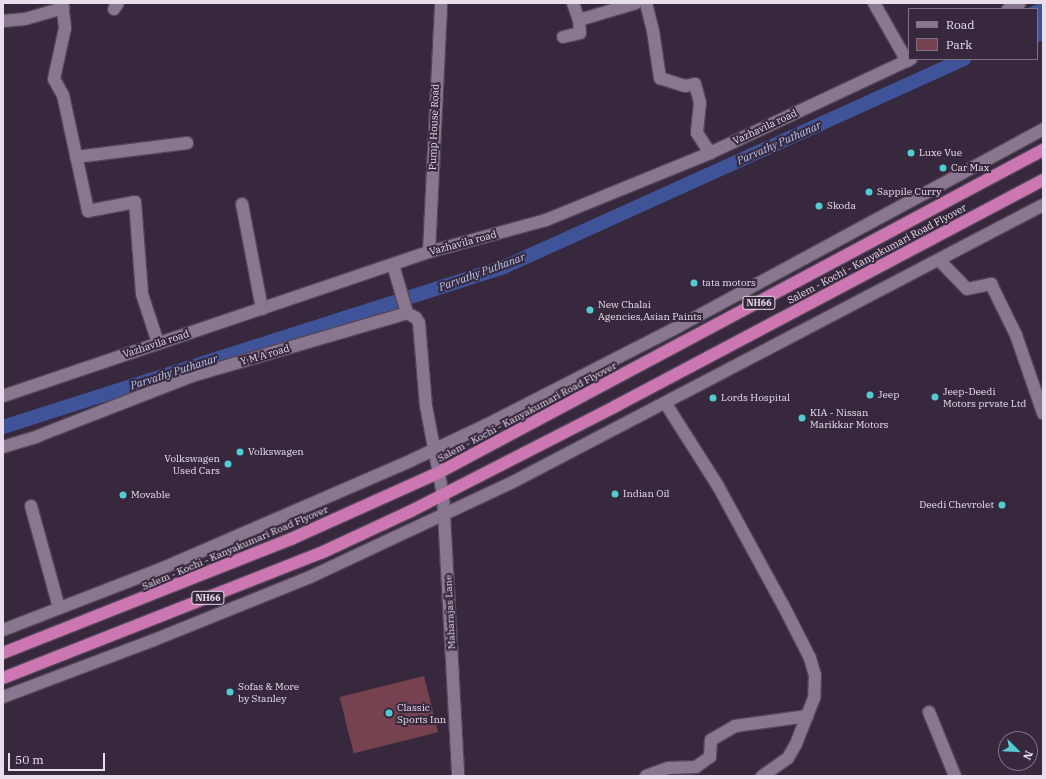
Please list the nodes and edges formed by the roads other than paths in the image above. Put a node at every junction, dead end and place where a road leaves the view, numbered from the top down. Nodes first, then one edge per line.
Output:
1 (441, 3) edge
2 (573, 3) edge
3 (636, 3) edge
4 (646, 3) edge
5 (874, 3) edge
6 (1020, 3) edge
7 (62, 6) edge
8 (1010, 8) edge
9 (579, 20) junction
10 (3, 21) edge
11 (563, 37) dead end
12 (908, 58) edge
13 (909, 60) edge
14 (1043, 129) edge
15 (187, 143) dead end
16 (1043, 150) edge
17 (710, 153) junction
18 (76, 157) junction
19 (1043, 180) edge
20 (242, 204) dead end
21 (1043, 205) edge
22 (429, 252) junction
23 (939, 260) junction
24 (393, 265) junction
25 (262, 309) junction
26 (412, 316) junction
27 (158, 343) junction
28 (3, 396) edge
29 (666, 404) junction
30 (1043, 413) edge
31 (3, 447) edge
32 (433, 449) junction
33 (438, 473) junction
34 (443, 495) junction
35 (31, 506) dead end
36 (444, 512) junction
37 (59, 608) junction
38 (3, 630) edge
39 (3, 653) edge
40 (3, 678) edge
41 (3, 697) edge
42 (929, 712) dead end
43 (808, 716) junction
44 (458, 776) edge
45 (646, 776) edge
46 (762, 776) edge
47 (955, 776) edge

1 - 22 street, Pump House Road
2 - 9 street
3 - 9 street
4 - 17 street
5 - 12 street
6 - 8 street
7 - 10 street
7 - 18 street
9 - 11 street
13 - 17 street, Vazhavila road
14 - 32 street
15 - 18 street
16 - 33 highway, Salem - Kochi - Kanyakumari Road Flyover / NH66
17 - 22 street, Vazhavila road
18 - 27 street
19 - 34 highway, Salem - Kochi - Kanyakumari Road Flyover / NH66
20 - 25 street
21 - 23 street
22 - 24 street, Vazhavila road
23 - 29 street
23 - 30 street
24 - 25 street, Vazhavila road
24 - 26 street, Maharajas Lane
25 - 27 street, Vazhavila road
26 - 31 street, Y M A road
26 - 32 street, Maharajas Lane
27 - 28 street, Vazhavila road
29 - 36 street
29 - 43 street
32 - 33 street, Maharajas Lane
32 - 37 street
33 - 34 street, Maharajas Lane
33 - 39 highway, Salem - Kochi - Kanyakumari Road Flyover / NH66
34 - 36 street, Maharajas Lane
34 - 40 highway, Salem - Kochi - Kanyakumari Road Flyover / NH66
35 - 37 street
36 - 41 street
36 - 44 street, Maharajas Lane
37 - 38 street
42 - 47 street
43 - 45 street
43 - 46 street

